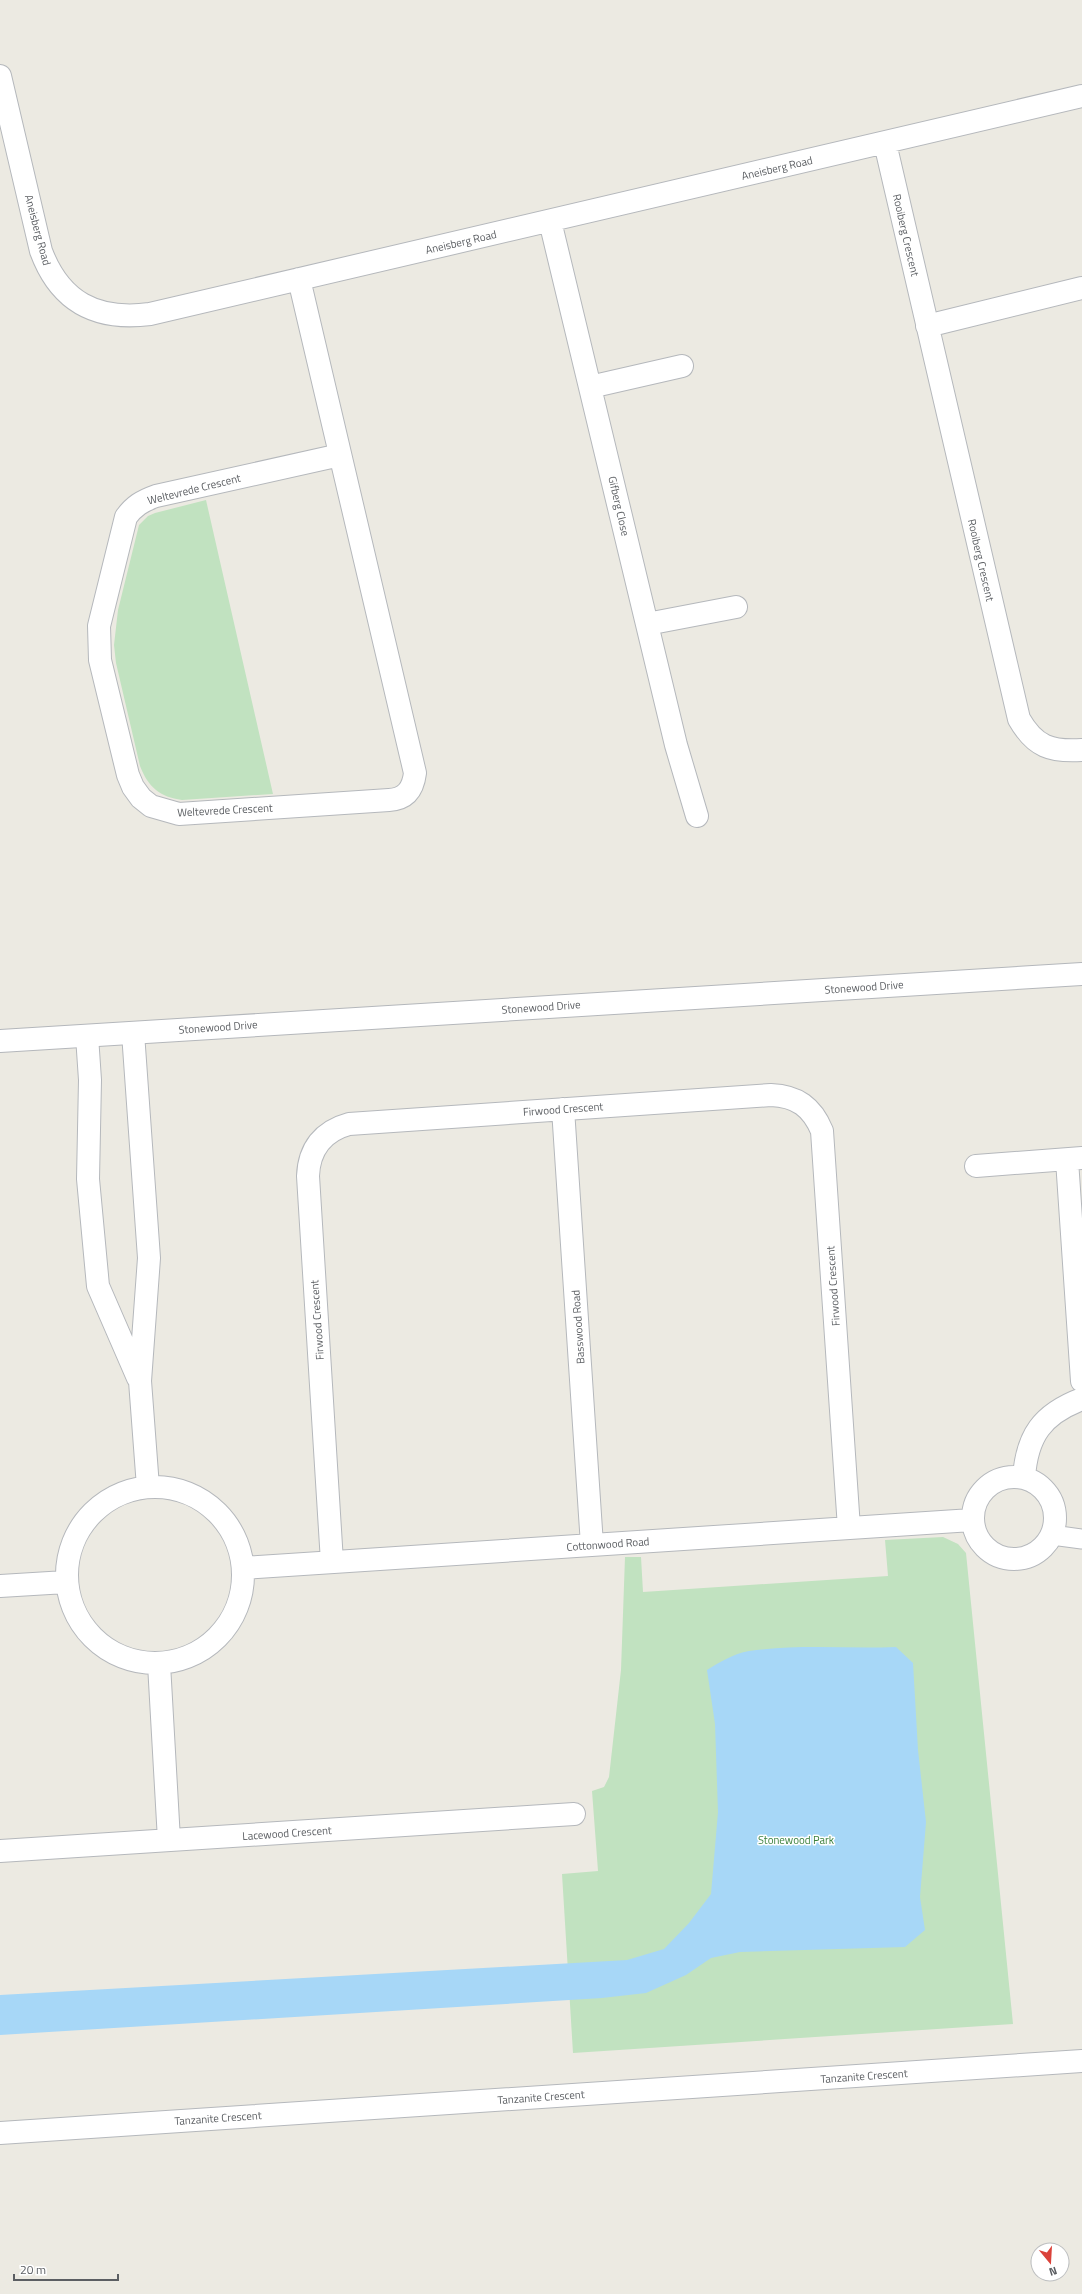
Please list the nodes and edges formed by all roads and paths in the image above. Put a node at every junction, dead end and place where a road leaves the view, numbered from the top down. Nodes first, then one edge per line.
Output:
1 (0, 76) edge
2 (1082, 96) edge
3 (885, 143) junction
4 (550, 221) junction
5 (299, 279) junction
6 (1082, 288) edge
7 (927, 326) junction
8 (682, 366) dead end
9 (590, 387) junction
10 (340, 455) junction
11 (736, 607) dead end
12 (647, 624) junction
13 (1082, 750) edge
14 (697, 816) dead end
15 (1082, 974) edge
16 (133, 1033) junction
17 (86, 1036) junction
18 (0, 1041) edge
19 (563, 1109) junction
20 (1075, 1159) edge
21 (976, 1166) dead end
22 (140, 1381) junction
23 (1082, 1381) edge
24 (1082, 1399) edge
25 (1024, 1477) junction
26 (148, 1487) junction
27 (972, 1520) junction
28 (849, 1528) junction
29 (1052, 1535) junction
30 (1082, 1539) edge
31 (592, 1545) junction
32 (332, 1562) junction
33 (243, 1568) junction
34 (66, 1582) junction
35 (0, 1586) edge
36 (159, 1664) junction
37 (574, 1814) dead end
38 (169, 1840) junction
39 (0, 1851) edge
40 (1082, 2061) edge
41 (0, 2133) edge

1 - 5 street, Aneisberg Road
2 - 3 street, Aneisberg Road
3 - 4 street, Aneisberg Road
3 - 7 street, Rooiberg Crescent
4 - 5 street, Aneisberg Road
4 - 9 street, Gifberg Close
5 - 10 street, Weltevrede Crescent
6 - 7 street
7 - 13 street, Rooiberg Crescent
8 - 9 street
9 - 12 street, Gifberg Close
10 - 10 street, Weltevrede Crescent
11 - 12 street
12 - 14 street, Gifberg Close
15 - 16 street, Stonewood Drive
16 - 17 street, Stonewood Drive
16 - 22 street
17 - 18 street, Stonewood Drive
17 - 22 street
19 - 28 street, Firwood Crescent
19 - 31 street, Basswood Road
19 - 32 street, Firwood Crescent
20 - 21 street
20 - 23 street
22 - 26 street
24 - 25 street
25 - 27 street
25 - 29 street
26 - 33 street
26 - 34 street
27 - 28 street, Cottonwood Road
27 - 29 street
28 - 31 street, Cottonwood Road
29 - 30 lane
31 - 32 street, Cottonwood Road
32 - 33 street, Cottonwood Road
33 - 36 street
34 - 35 street
34 - 36 street
36 - 38 street
37 - 38 street, Lacewood Crescent
38 - 39 street, Lacewood Crescent
40 - 41 street, Tanzanite Crescent

